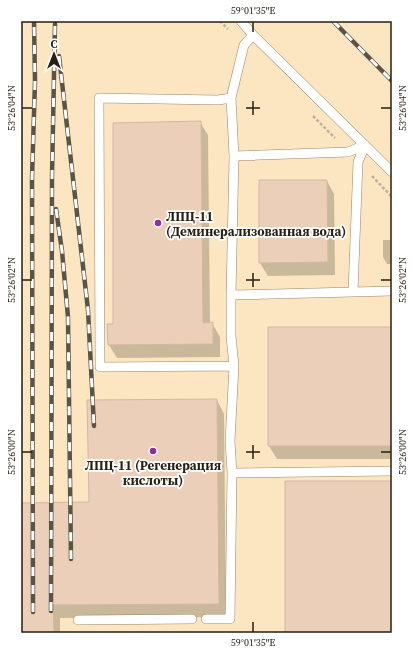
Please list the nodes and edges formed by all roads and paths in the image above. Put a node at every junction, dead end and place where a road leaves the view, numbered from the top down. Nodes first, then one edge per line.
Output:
1 (241, 21) edge
2 (253, 35) junction
3 (231, 98) junction
4 (365, 145) junction
5 (234, 156) junction
6 (392, 172) edge
7 (392, 291) edge
8 (353, 292) junction
9 (231, 295) junction
10 (234, 366) junction
11 (392, 471) edge
12 (232, 473) junction
13 (192, 619) dead end
14 (206, 619) dead end
15 (78, 620) dead end

1 - 2 lane
2 - 3 lane
2 - 4 lane
3 - 5 lane
3 - 10 lane
4 - 5 lane
4 - 6 lane
4 - 8 lane
5 - 9 lane
7 - 8 lane
8 - 9 lane
9 - 10 lane
10 - 12 lane
11 - 12 lane
12 - 14 lane
13 - 15 lane

